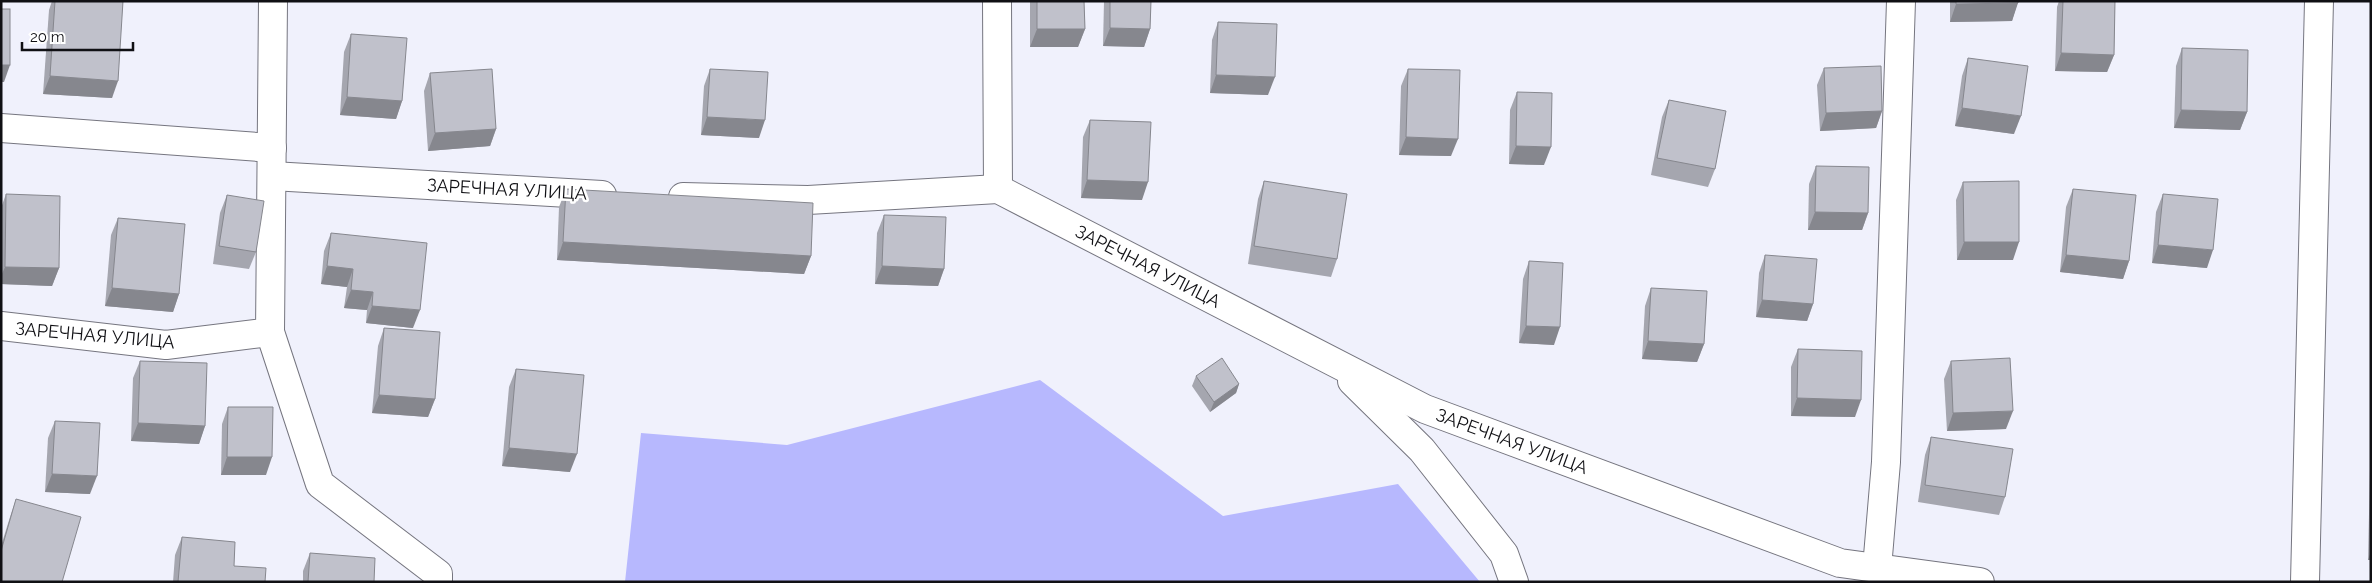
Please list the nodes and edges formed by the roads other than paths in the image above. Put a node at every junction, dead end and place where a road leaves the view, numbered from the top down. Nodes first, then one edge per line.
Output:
1 (273, 1) edge
2 (996, 1) edge
3 (1901, 1) edge
4 (2319, 1) edge
5 (1, 128) edge
6 (272, 148) junction
7 (272, 176) junction
8 (998, 189) junction
9 (628, 196) edge
10 (656, 197) edge
11 (2, 330) edge
12 (270, 332) junction
13 (1334, 362) junction
14 (1877, 568) junction
15 (1930, 579) edge
16 (438, 582) edge
17 (1514, 582) edge
18 (1980, 582) edge
19 (2305, 582) edge

1 - 6 street
2 - 8 street
3 - 14 street
4 - 19 street
5 - 6 street
6 - 7 street
7 - 9 street, ЗАРЕЧНАЯ УЛИЦА
7 - 12 street
8 - 10 street
8 - 13 street, ЗАРЕЧНАЯ УЛИЦА
11 - 12 street, ЗАРЕЧНАЯ УЛИЦА
12 - 16 street
13 - 14 street, ЗАРЕЧНАЯ УЛИЦА
13 - 17 street
14 - 15 street, ЗАРЕЧНАЯ УЛИЦА
15 - 18 street, ЗАРЕЧНАЯ УЛИЦА

